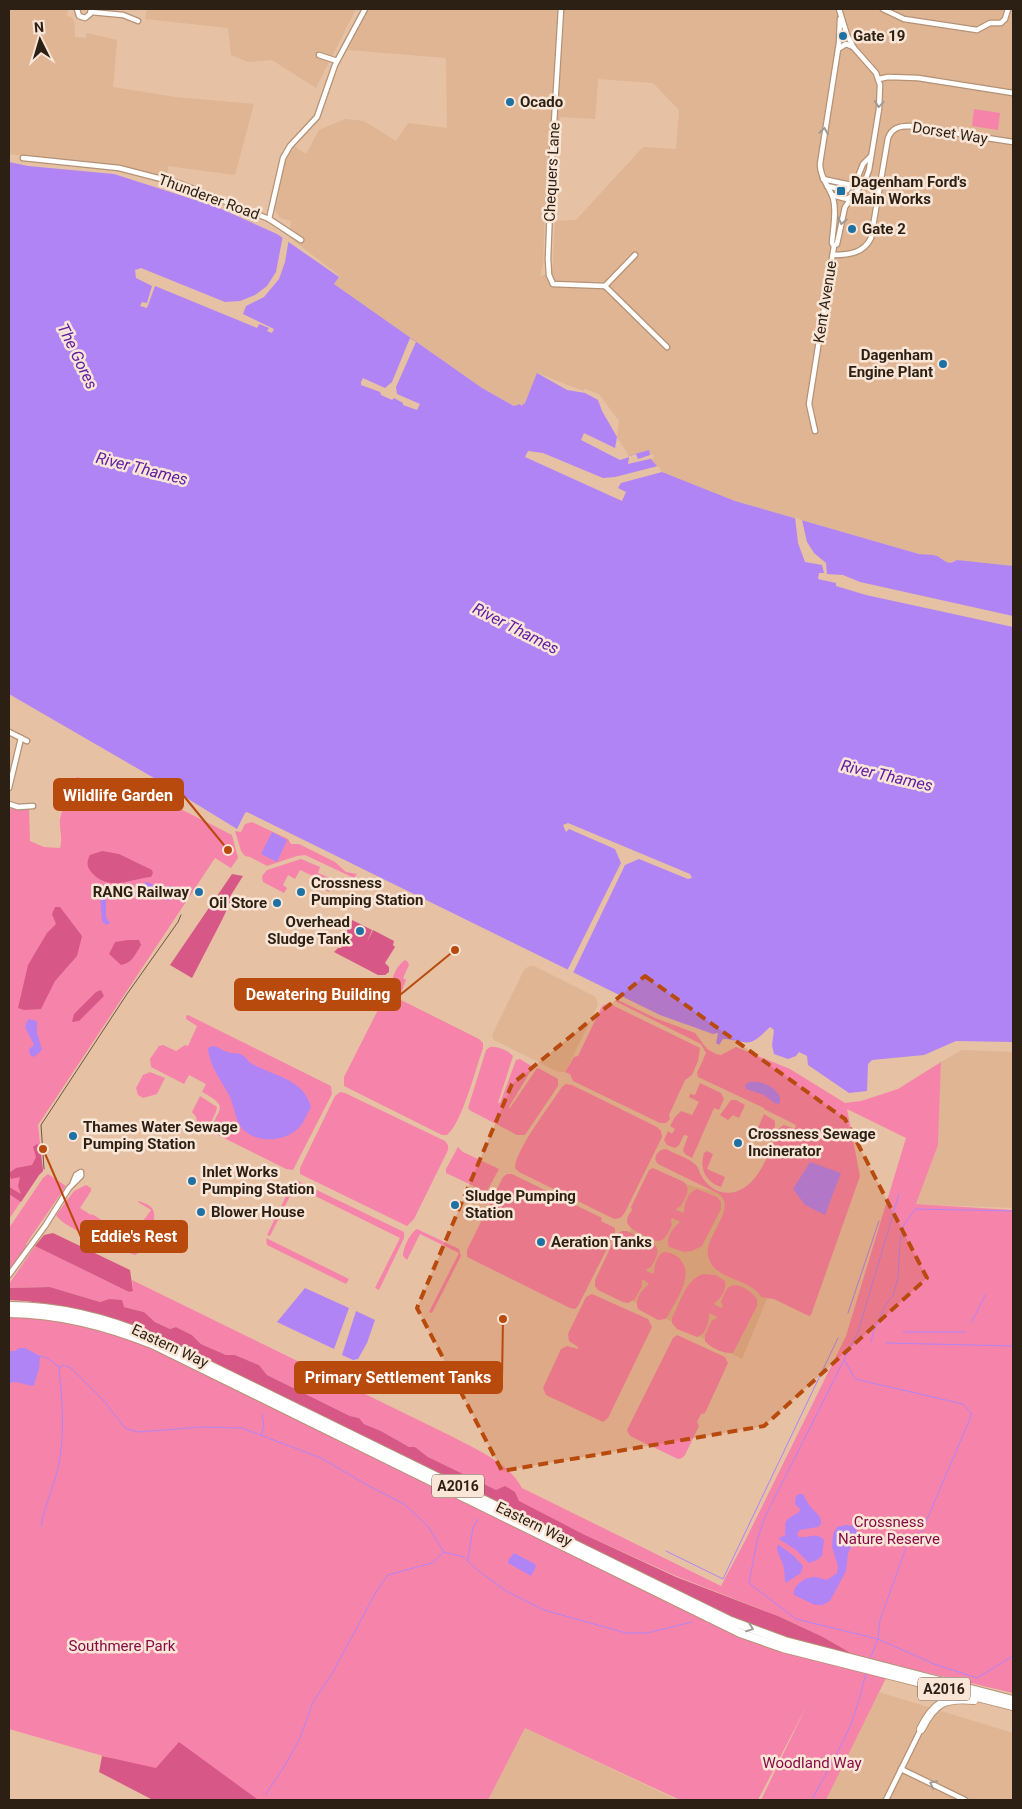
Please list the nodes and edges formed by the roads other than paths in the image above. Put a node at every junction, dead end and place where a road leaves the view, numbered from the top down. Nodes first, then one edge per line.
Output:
1 (77, 9) edge
2 (365, 9) edge
3 (561, 9) edge
4 (839, 9) edge
5 (884, 9) edge
6 (1008, 9) edge
7 (91, 11) edge
8 (840, 15) junction
9 (138, 21) dead end
10 (854, 48) junction
11 (837, 53) junction
12 (319, 55) dead end
13 (337, 61) junction
14 (879, 79) junction
15 (1013, 93) edge
16 (1013, 142) edge
17 (872, 154) junction
18 (23, 158) dead end
19 (823, 179) junction
20 (851, 185) junction
21 (826, 186) junction
22 (832, 195) junction
23 (852, 196) junction
24 (269, 219) junction
25 (301, 240) dead end
26 (834, 246) junction
27 (635, 255) dead end
28 (833, 255) junction
29 (605, 286) junction
30 (667, 346) dead end
31 (815, 431) dead end
32 (9, 732) edge
33 (22, 738) junction
34 (28, 740) dead end
35 (9, 788) edge
36 (9, 804) edge
37 (33, 806) dead end
38 (71, 1187) dead end
39 (9, 1275) edge
40 (9, 1306) edge
41 (57, 1312) junction
42 (9, 1313) edge
43 (876, 1668) junction
44 (1013, 1700) edge
45 (1013, 1706) edge
46 (921, 1729) joint
47 (901, 1769) junction
48 (886, 1800) edge
49 (965, 1800) edge

1 - 7 street
2 - 13 street
3 - 29 street, Chequers Lane
4 - 8 street
5 - 6 street
7 - 9 street
8 - 10 street
8 - 11 street
10 - 11 street
10 - 14 street
19 -> 11 street
12 - 13 street
13 - 24 street
14 - 15 street
14 -> 17 street
16 - 28 street, Dorset Way
17 - 20 street
17 - 23 street, Kent Avenue
18 - 24 street, Thunderer Road
19 - 20 street
19 - 21 street
20 - 21 street
21 - 22 street
22 - 23 street
22 - 26 street
23 -> 26 street, Kent Avenue
24 - 25 street, Thunderer Road
26 - 28 street, Kent Avenue
27 - 29 street
28 - 31 street, Kent Avenue
29 - 30 street
32 - 33 street
33 - 34 street
33 - 35 street
36 - 37 street
38 - 39 street
40 - 41 main road, Eastern Way / A2016
41 - 42 main road, Eastern Way / A2016
41 - 43 main road, Eastern Way / A2016
43 - 44 main road, Eastern Way / A2016
43 - 45 main road, Eastern Way / A2016
45 - 46 main road
46 - 47 street
47 - 48 street
49 -> 47 street

